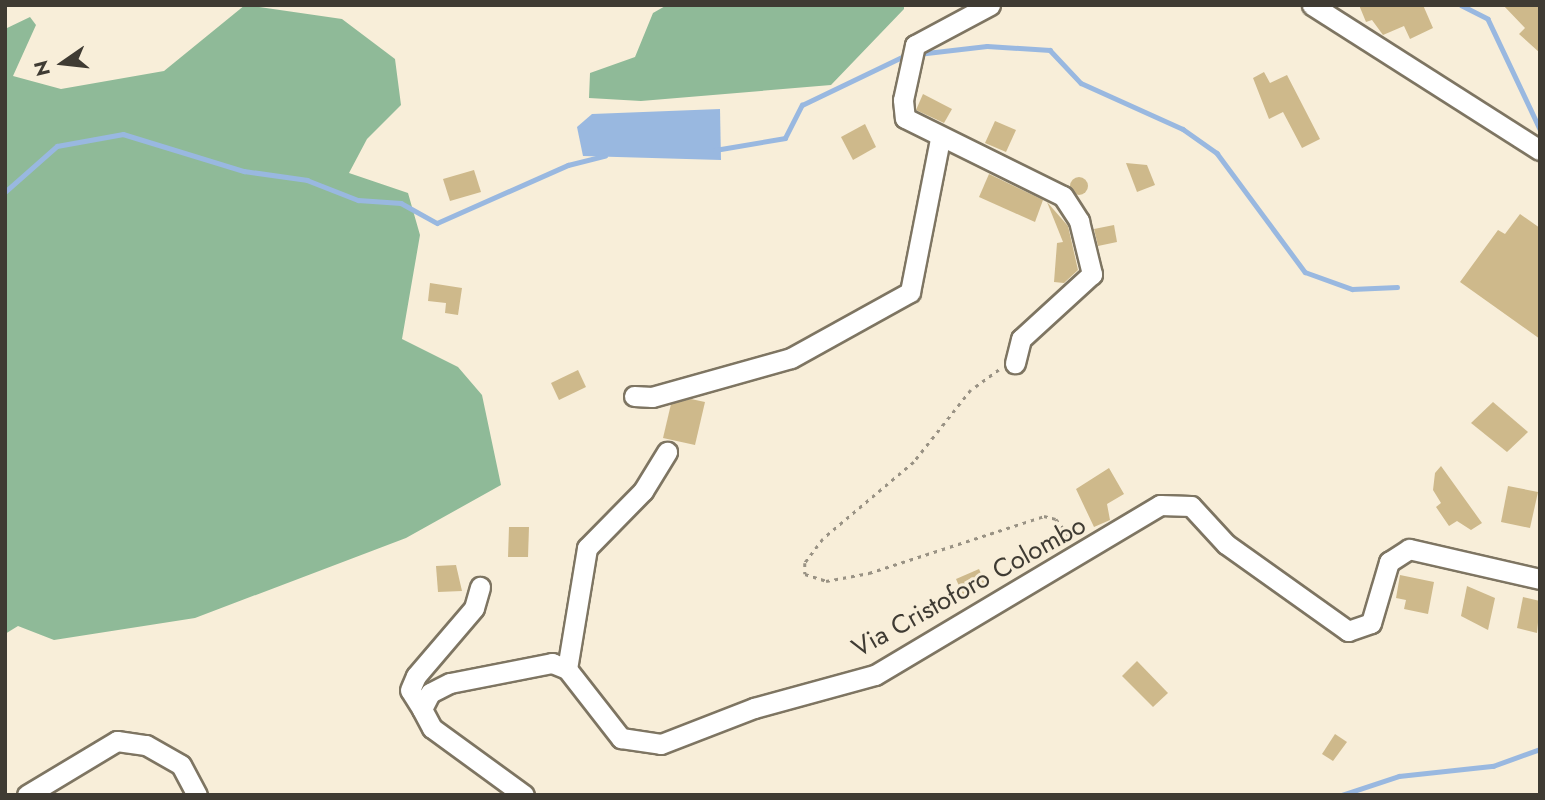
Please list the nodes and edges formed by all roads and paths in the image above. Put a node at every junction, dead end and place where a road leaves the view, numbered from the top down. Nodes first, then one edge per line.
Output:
1 (990, 5) edge
2 (1311, 5) edge
3 (940, 139) junction
4 (1540, 150) edge
5 (1015, 363) joint
6 (634, 397) dead end
7 (667, 452) dead end
8 (1081, 557) junction
9 (1540, 579) edge
10 (480, 587) dead end
11 (567, 668) junction
12 (422, 709) junction
13 (27, 795) edge
14 (197, 795) edge
15 (524, 795) edge

1 - 3 street
2 - 4 street
3 - 5 street
3 - 6 street
5 - 8 path
7 - 11 street
8 - 9 street, Via Cristoforo Colombo
8 - 11 street, Via Cristoforo Colombo
10 - 12 street
11 - 12 street
12 - 15 street
13 - 14 street

